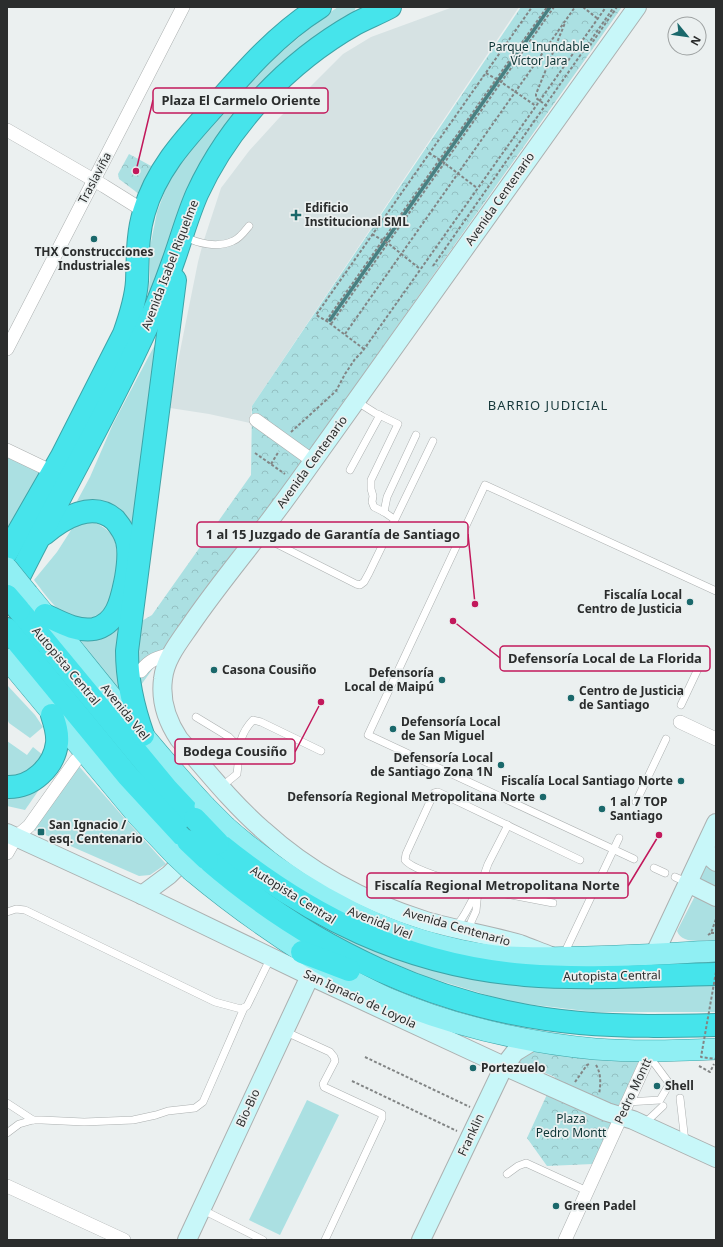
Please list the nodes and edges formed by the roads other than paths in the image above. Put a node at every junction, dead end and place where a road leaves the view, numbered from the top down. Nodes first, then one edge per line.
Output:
1 (183, 7) edge
2 (320, 7) edge
3 (390, 7) edge
4 (637, 7) edge
5 (361, 16) edge
6 (7, 130) edge
7 (94, 181) junction
8 (144, 211) junction
9 (249, 226) dead end
10 (181, 235) junction
11 (7, 349) edge
12 (356, 401) junction
13 (380, 415) junction
14 (256, 420) dead end
15 (416, 435) dead end
16 (433, 441) dead end
17 (7, 450) edge
18 (313, 461) junction
19 (350, 470) dead end
20 (53, 472) junction
21 (384, 512) junction
22 (394, 519) junction
23 (259, 535) junction
24 (40, 537) junction
25 (7, 552) edge
26 (7, 568) edge
27 (716, 591) edge
28 (15, 600) edge
29 (45, 615) junction
30 (9, 632) edge
31 (171, 654) junction
32 (706, 654) dead end
33 (7, 659) edge
34 (141, 671) dead end
35 (681, 706) dead end
36 (52, 715) junction
37 (196, 717) dead end
38 (680, 722) dead end
39 (143, 735) junction
40 (716, 738) edge
41 (666, 739) dead end
42 (321, 751) dead end
43 (237, 754) junction
44 (76, 760) dead end
45 (7, 787) edge
46 (220, 787) junction
47 (636, 802) dead end
48 (200, 813) junction
49 (252, 820) junction
50 (716, 823) edge
51 (508, 825) junction
52 (12, 835) edge
53 (619, 838) dead end
54 (213, 844) junction
55 (181, 848) junction
56 (705, 848) junction
57 (613, 850) junction
58 (7, 853) edge
59 (634, 859) dead end
60 (580, 860) dead end
61 (716, 862) edge
62 (654, 868) dead end
63 (665, 873) dead end
64 (681, 880) junction
65 (479, 888) junction
66 (142, 895) junction
67 (716, 897) edge
68 (553, 903) dead end
69 (7, 912) edge
70 (454, 928) junction
71 (472, 933) junction
72 (716, 951) edge
73 (302, 952) junction
74 (654, 955) junction
75 (271, 957) junction
76 (559, 958) junction
77 (716, 973) edge
78 (310, 976) junction
79 (472, 1003) junction
80 (244, 1008) junction
81 (716, 1025) edge
82 (284, 1030) junction
83 (533, 1041) junction
84 (716, 1049) edge
85 (650, 1053) junction
86 (504, 1066) junction
87 (680, 1098) dead end
88 (7, 1103) edge
89 (663, 1106) dead end
90 (624, 1109) junction
91 (33, 1120) junction
92 (644, 1124) junction
93 (7, 1133) edge
94 (685, 1143) junction
95 (716, 1158) edge
96 (507, 1174) dead end
97 (7, 1186) edge
98 (587, 1191) junction
99 (201, 1209) junction
100 (124, 1240) edge
101 (186, 1240) edge
102 (263, 1240) edge
103 (325, 1240) edge
104 (422, 1240) edge
105 (565, 1240) edge

1 - 7 street, Traslaviña
2 - 8 highway, Avenida Isabel Riquelme
3 - 5 highway, Avenida Isabel Riquelme
4 - 12 street, Avenida Centenario
5 - 10 highway, Avenida Isabel Riquelme
6 - 7 street
7 - 8 street
7 - 11 street, Traslaviña
8 - 20 highway, Avenida Isabel Riquelme
9 - 10 lane
10 - 24 highway, Avenida Isabel Riquelme
10 - 39 highway
12 - 13 lane
12 - 18 street, Avenida Centenario
13 - 19 lane
13 - 21 lane
14 - 18 street
15 - 21 lane
16 - 22 lane
17 - 20 street
18 - 23 street, Avenida Centenario
20 - 25 highway, Avenida Isabel Riquelme
21 - 22 lane
22 - 23 lane
23 - 31 street, Avenida Centenario
24 - 28 highway, Avenida Isabel Riquelme
24 - 29 highway
26 - 28 main road, bridge
27 - 57 lane
28 - 29 main road
28 - 48 highway, Autopista Central
29 - 39 main road, Avenida Viel
30 - 55 highway, Autopista Central
31 - 34 street
31 - 46 street, Avenida Centenario
32 - 35 lane
33 - 36 main road
36 - 45 highway
36 - 55 main road
37 - 43 lane
38 - 40 street
39 - 48 main road, Avenida Viel
41 - 47 lane
42 - 43 lane
43 - 46 lane
44 - 52 street
46 - 49 street, Avenida Centenario
46 - 54 street
48 - 54 highway, Autopista Central, bridge
49 - 54 street
49 - 70 street, Avenida Centenario
50 - 56 street
51 - 60 lane
51 - 65 lane
51 - 65 lane
52 - 58 street
52 - 66 street, San Ignacio de Loyola
53 - 57 lane
54 - 55 highway, Autopista Central, bridge
54 - 66 street
54 - 73 main road
54 - 76 main road, Avenida Viel
54 - 77 highway, Autopista Central
54 - 79 highway, Autopista Central
56 - 61 street
56 - 64 street
57 - 59 lane
57 - 76 lane
62 - 63 lane
64 - 67 street
64 - 74 street
65 - 68 lane
65 - 70 lane
65 - 71 lane
66 - 75 street, San Ignacio de Loyola
69 - 80 lane
70 - 71 street, Avenida Centenario
71 - 76 street, Avenida Centenario
72 - 74 main road, Avenida Viel
73 - 79 highway
73 - 83 main road
74 - 76 main road, Avenida Viel
75 - 78 street, San Ignacio de Loyola
75 - 80 lane
78 - 82 street, Bio-Bio
78 - 86 street, San Ignacio de Loyola
79 - 81 highway, Autopista Central
80 - 91 lane
82 - 99 street, Bio-Bio
82 - 103 lane
83 - 85 main road
83 - 86 street, Franklin
84 - 85 main road
85 - 90 street, Pedro Montt
85 - 90 lane
86 - 90 street, San Ignacio de Loyola
86 - 104 street, Franklin
87 - 94 lane
88 - 91 lane
89 - 92 lane
90 - 92 street, San Ignacio de Loyola
90 - 98 street, Pedro Montt
91 - 93 lane
92 - 94 street, San Ignacio de Loyola
94 - 95 street, San Ignacio de Loyola
96 - 98 lane
97 - 100 street
98 - 105 street, Pedro Montt
99 - 101 street, Bio-Bio
99 - 102 lane

